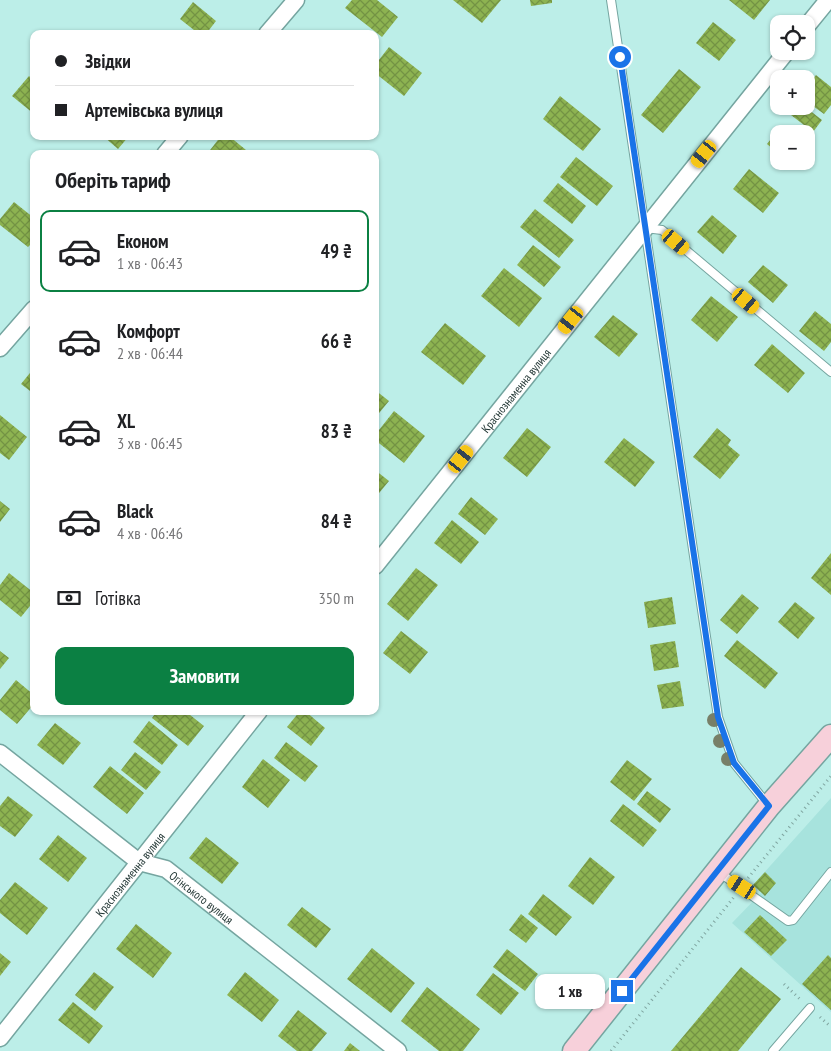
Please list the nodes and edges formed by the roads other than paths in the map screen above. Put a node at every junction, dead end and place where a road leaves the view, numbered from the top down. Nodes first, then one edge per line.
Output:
1 (296, 0) edge
2 (611, 0) edge
3 (828, 0) edge
4 (815, 17) edge
5 (270, 30) edge
6 (780, 60) edge
7 (177, 140) edge
8 (168, 150) edge
9 (645, 228) junction
10 (30, 313) edge
11 (0, 348) edge
12 (831, 372) edge
13 (379, 561) edge
14 (256, 715) edge
15 (831, 736) edge
16 (0, 753) edge
17 (769, 806) junction
18 (139, 862) junction
19 (718, 871) junction
20 (831, 872) edge
21 (810, 1008) dead end
22 (0, 1038) edge
23 (398, 1051) edge
24 (574, 1051) edge
25 (773, 1051) edge

1 - 5 street
2 - 9 lane
3 - 4 street
6 - 9 street, Краснознаменна вулиця
7 - 8 street
9 - 12 lane
9 - 13 street, Краснознаменна вулиця
9 - 17 lane
10 - 11 street
14 - 18 street, Краснознаменна вулиця
15 - 17 main road
16 - 18 street, Огінського вулиця
17 - 19 main road
18 - 22 street, Краснознаменна вулиця
18 - 23 street, Огінського вулиця
19 - 20 lane
19 - 24 main road
21 - 25 lane

